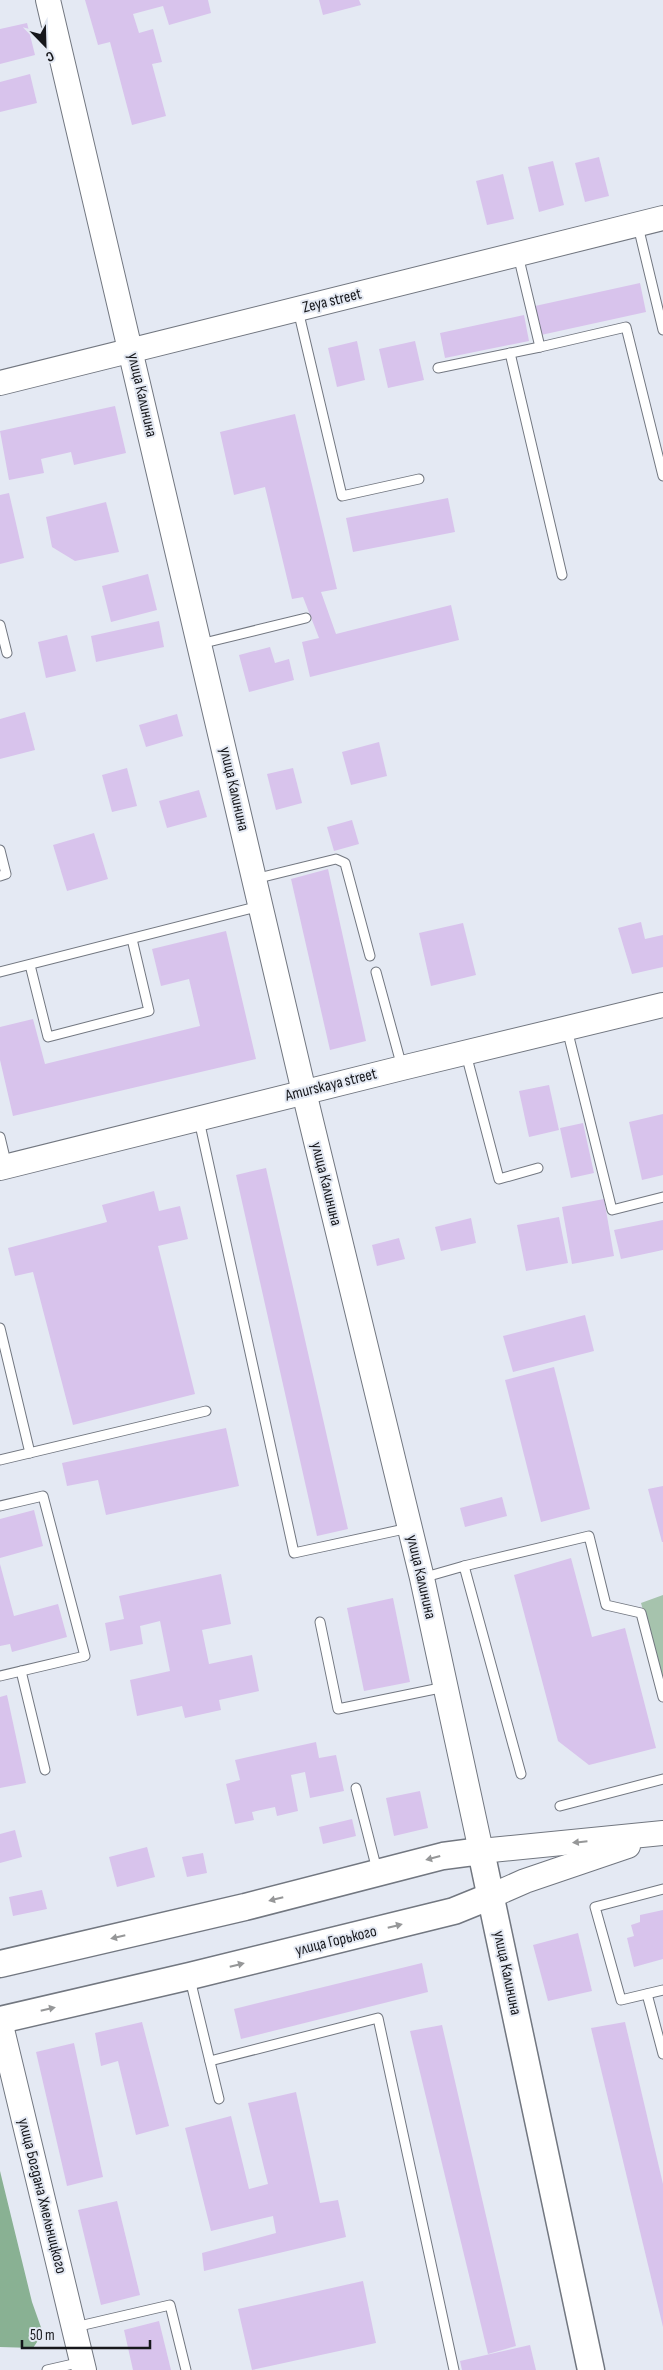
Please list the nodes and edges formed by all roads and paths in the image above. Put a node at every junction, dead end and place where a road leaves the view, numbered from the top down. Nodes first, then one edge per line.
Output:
1 (48, 0) edge
2 (663, 218) edge
3 (638, 224) junction
4 (518, 254) junction
5 (298, 310) junction
6 (663, 330) edge
7 (540, 347) junction
8 (132, 352) junction
9 (510, 353) junction
10 (438, 368) dead end
11 (0, 383) edge
12 (663, 476) edge
13 (419, 479) dead end
14 (562, 575) dead end
15 (306, 618) dead end
16 (0, 625) edge
17 (200, 644) junction
18 (7, 653) dead end
19 (0, 850) edge
20 (0, 876) edge
21 (254, 879) junction
22 (261, 906) junction
23 (132, 939) junction
24 (370, 956) dead end
25 (30, 965) junction
26 (0, 972) edge
27 (376, 972) dead end
28 (663, 1005) edge
29 (567, 1029) junction
30 (466, 1053) junction
31 (402, 1068) junction
32 (304, 1092) junction
33 (198, 1118) junction
34 (0, 1137) edge
35 (4, 1167) edge
36 (538, 1168) dead end
37 (663, 1197) edge
38 (0, 1328) edge
39 (206, 1410) dead end
40 (30, 1453) junction
41 (0, 1460) edge
42 (0, 1506) edge
43 (410, 1528) junction
44 (464, 1566) junction
45 (422, 1578) junction
46 (320, 1622) dead end
47 (21, 1671) junction
48 (0, 1676) edge
49 (446, 1687) junction
50 (663, 1697) edge
51 (45, 1770) dead end
52 (521, 1774) dead end
53 (663, 1779) edge
54 (356, 1788) dead end
55 (560, 1806) dead end
56 (663, 1834) edge
57 (481, 1851) junction
58 (378, 1873) junction
59 (663, 1889) edge
60 (491, 1896) junction
61 (0, 1964) edge
62 (190, 1976) junction
63 (663, 1990) edge
64 (647, 1994) junction
65 (0, 2020) edge
66 (663, 2054) edge
67 (210, 2061) junction
68 (219, 2099) dead end
69 (74, 2328) junction
70 (83, 2366) edge
71 (47, 2370) edge
72 (186, 2370) edge
73 (454, 2370) edge
74 (591, 2370) edge

1 - 8 main road, улица Калинина
2 - 3 main road, Zeya street
3 - 4 main road, Zeya street
3 - 6 lane
4 - 5 main road, Zeya street
4 - 7 lane
5 - 8 main road, Zeya street
5 - 13 lane
7 - 9 lane
7 - 12 lane
8 - 11 main road, Zeya street
8 - 17 main road, улица Калинина
9 - 10 lane
9 - 14 lane
15 - 17 lane
16 - 18 lane
17 - 21 main road, улица Калинина
19 - 20 lane
21 - 22 main road, улица Калинина
21 - 24 lane
22 - 23 lane
22 - 32 main road, улица Калинина
23 - 25 lane
23 - 25 lane
25 - 26 lane
27 - 31 lane
28 - 29 main road, Amurskaya street
29 - 30 main road, Amurskaya street
29 - 37 lane
30 - 31 main road, Amurskaya street
30 - 36 lane
31 - 32 main road, Amurskaya street
32 - 33 main road, Amurskaya street
32 - 43 main road, улица Калинина
33 - 35 main road, Amurskaya street
33 - 43 lane
34 - 35 lane
38 - 40 lane
39 - 40 lane
40 - 41 lane
42 - 47 lane
43 - 45 main road, улица Калинина
44 - 45 lane
44 - 50 lane
44 - 52 lane
45 - 49 main road, улица Калинина
46 - 49 lane
47 - 48 lane
47 - 51 lane
49 - 57 main road, улица Калинина
53 - 55 lane
54 - 58 lane
56 -> 57 main road, улица Горького
56 - 60 main road, улица Горького
57 -> 58 main road, улица Горького
57 - 60 main road, улица Калинина
58 -> 61 main road, улица Горького
59 - 64 lane
62 -> 60 main road, улица Горького
60 - 74 main road, улица Калинина
65 -> 62 main road, улица Горького
62 - 67 lane
63 - 64 lane
64 - 66 lane
65 - 69 main road, улица Богдана Хмельницкого
67 - 68 lane
67 - 73 lane
69 - 70 main road, улица Богдана Хмельницкого
69 - 72 lane
70 - 71 lane

